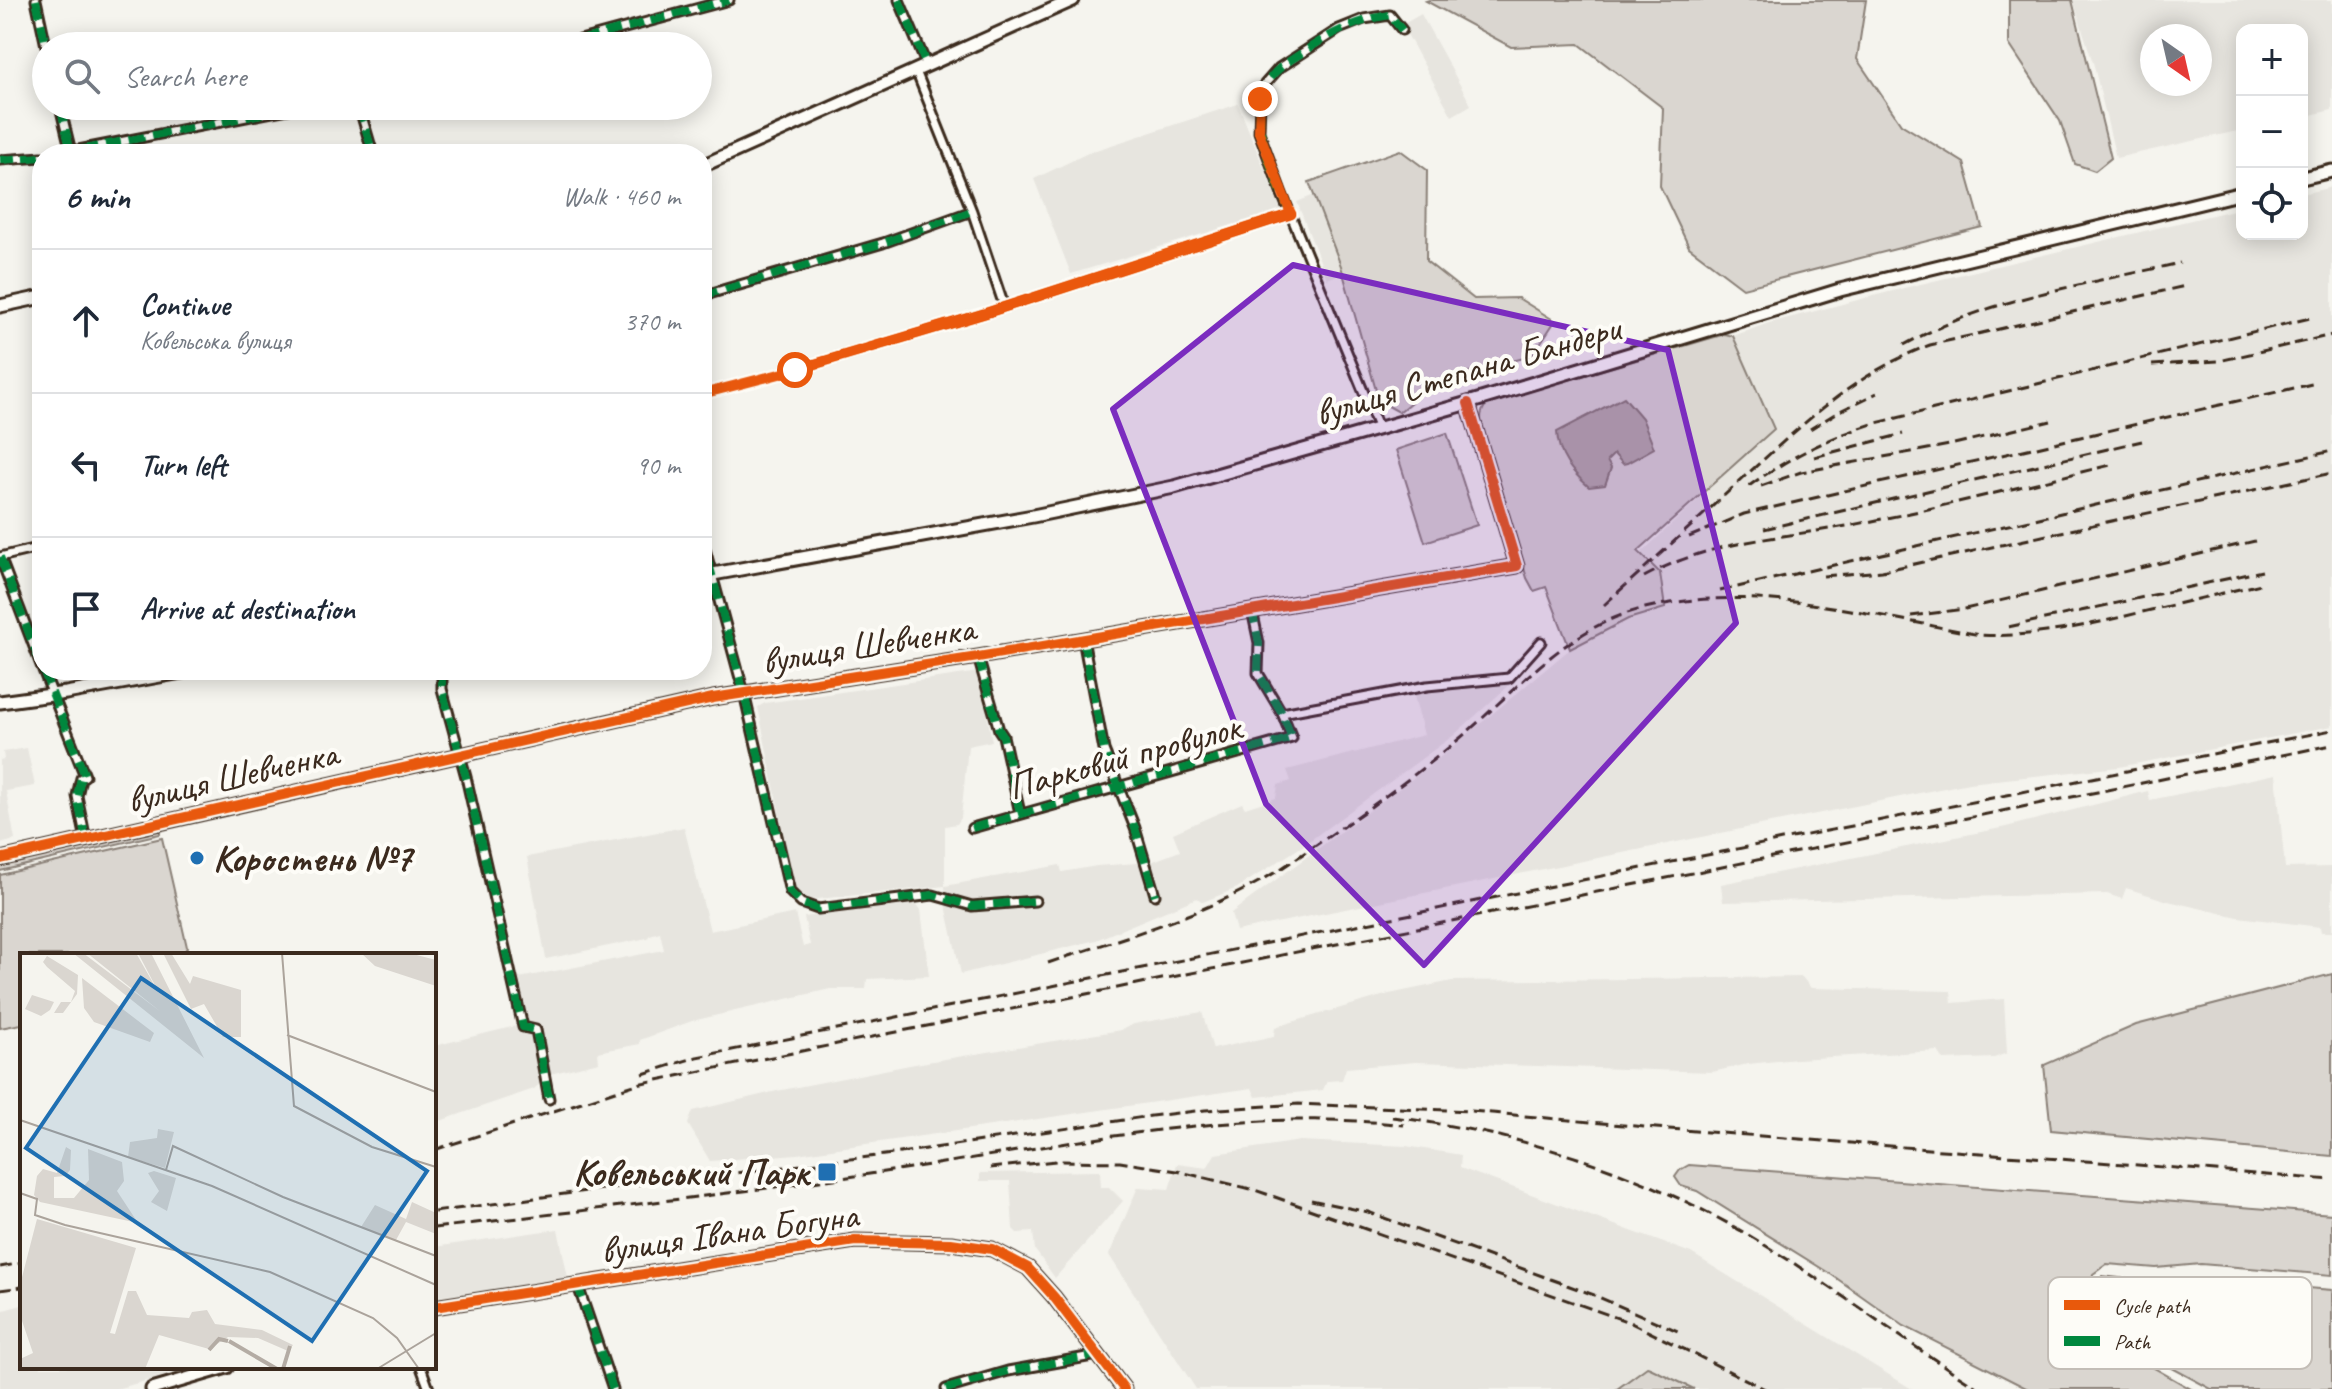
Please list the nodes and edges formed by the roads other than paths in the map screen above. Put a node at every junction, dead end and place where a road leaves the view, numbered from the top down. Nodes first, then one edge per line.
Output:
1 (36, 0) edge
2 (729, 0) edge
3 (899, 0) edge
4 (1073, 0) edge
5 (1402, 30) dead end
6 (43, 32) edge
7 (610, 32) edge
8 (922, 68) junction
9 (63, 120) edge
10 (232, 120) edge
11 (363, 120) edge
12 (69, 144) edge
13 (111, 144) edge
14 (370, 144) edge
15 (32, 158) edge
16 (0, 160) edge
17 (712, 162) edge
18 (2332, 171) edge
19 (2308, 177) edge
20 (2236, 194) edge
21 (972, 211) junction
22 (1291, 214) junction
23 (712, 293) edge
24 (32, 299) edge
25 (0, 306) edge
26 (1004, 306) junction
27 (712, 391) edge
28 (1468, 403) junction
29 (1378, 427) junction
30 (32, 549) edge
31 (0, 557) edge
32 (712, 574) edge
33 (712, 588) edge
34 (1252, 610) junction
35 (1083, 639) junction
36 (32, 642) edge
37 (1541, 642) dead end
38 (978, 657) junction
39 (46, 680) edge
40 (134, 680) edge
41 (442, 680) edge
42 (744, 693) junction
43 (52, 694) junction
44 (0, 702) edge
45 (1282, 713) junction
46 (459, 755) junction
47 (1118, 787) junction
48 (1020, 813) junction
49 (972, 828) dead end
50 (86, 840) junction
51 (0, 859) edge
52 (1155, 895) dead end
53 (1035, 901) dead end
54 (549, 1099) dead end
55 (577, 1283) junction
56 (436, 1307) edge
57 (1098, 1355) junction
58 (220, 1369) edge
59 (422, 1369) edge
60 (152, 1389) edge
61 (429, 1389) edge
62 (613, 1389) edge
63 (946, 1389) edge
64 (1124, 1389) edge

1 - 6 street
2 - 7 street
3 - 8 street
4 - 8 street
5 - 22 street
8 - 17 street
8 - 21 street
9 - 12 street
10 - 13 street
11 - 14 street
15 - 16 street
18 - 19 street
20 - 28 street, вулиця Степана Бандери
21 - 23 street
21 - 26 street
22 - 26 street
22 - 29 street
24 - 25 street
26 - 27 street
28 - 29 street, вулиця Степана Бандери
28 - 34 street, вулиця Шевченка
29 - 32 street, вулиця Степана Бандери
30 - 31 street
31 - 36 street
33 - 42 street
34 - 35 street, вулиця Шевченка
34 - 45 street
35 - 38 street, вулиця Шевченка
35 - 47 street
37 - 45 street
38 - 42 street, вулиця Шевченка
38 - 48 street
39 - 43 street
40 - 43 street
41 - 46 street
42 - 46 street, вулиця Шевченка
42 - 53 street
43 - 44 street
43 - 50 street
45 - 47 street, Парковий провулок
46 - 50 street, вулиця Шевченка
46 - 54 street
47 - 48 street, Парковий провулок
47 - 52 street
48 - 49 street, Парковий провулок
50 - 51 street, вулиця Шевченка
55 - 56 street, вулиця Івана Богуна
55 - 57 street, вулиця Івана Богуна
55 - 62 street
57 - 63 street
57 - 64 street
58 - 60 street
59 - 61 street

